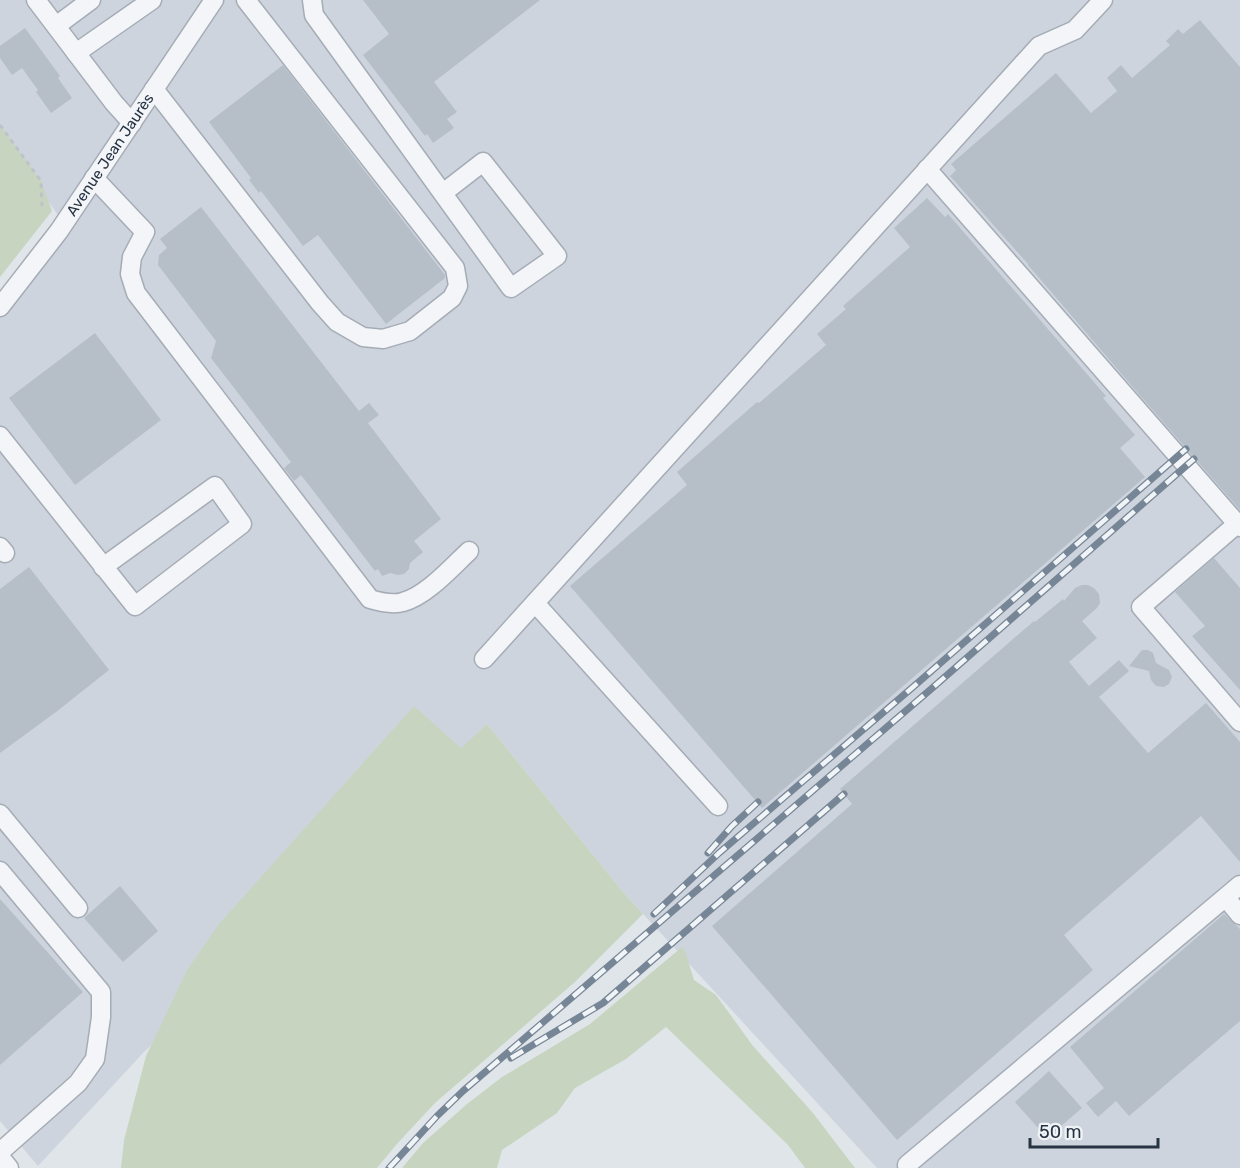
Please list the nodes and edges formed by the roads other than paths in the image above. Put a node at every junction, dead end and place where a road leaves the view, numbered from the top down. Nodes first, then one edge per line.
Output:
1 (36, 0) edge
2 (91, 0) edge
3 (152, 0) edge
4 (214, 0) edge
5 (246, 0) edge
6 (312, 0) edge
7 (1103, 0) edge
8 (56, 26) junction
9 (76, 53) junction
10 (154, 89) junction
11 (132, 123) junction
12 (927, 169) junction
13 (94, 178) junction
14 (443, 193) junction
15 (0, 307) edge
16 (0, 436) edge
17 (1239, 525) edge
18 (469, 551) dead end
19 (103, 567) junction
20 (535, 603) junction
21 (484, 659) dead end
22 (1240, 722) edge
23 (718, 806) dead end
24 (0, 814) edge
25 (0, 871) edge
26 (1240, 885) edge
27 (1226, 898) junction
28 (78, 908) dead end
29 (1240, 915) edge
30 (0, 1152) edge
31 (0, 1157) edge
32 (907, 1165) dead end
33 (9, 1168) edge

1 - 8 street
2 - 8 street
3 - 9 street
4 - 10 street, Avenue Jean Jaurès
5 - 10 street
6 - 14 street
7 - 12 street
8 - 9 street
9 - 11 street
10 - 11 street, Avenue Jean Jaurès
11 - 13 street, Avenue Jean Jaurès
12 - 17 street
12 - 20 street
13 - 15 street, Avenue Jean Jaurès
13 - 18 street
14 - 14 street
16 - 19 street
17 - 22 street
19 - 19 street
20 - 21 street
20 - 23 street
24 - 28 street
25 - 30 street
26 - 27 street
27 - 29 street
27 - 32 street
31 - 33 street

